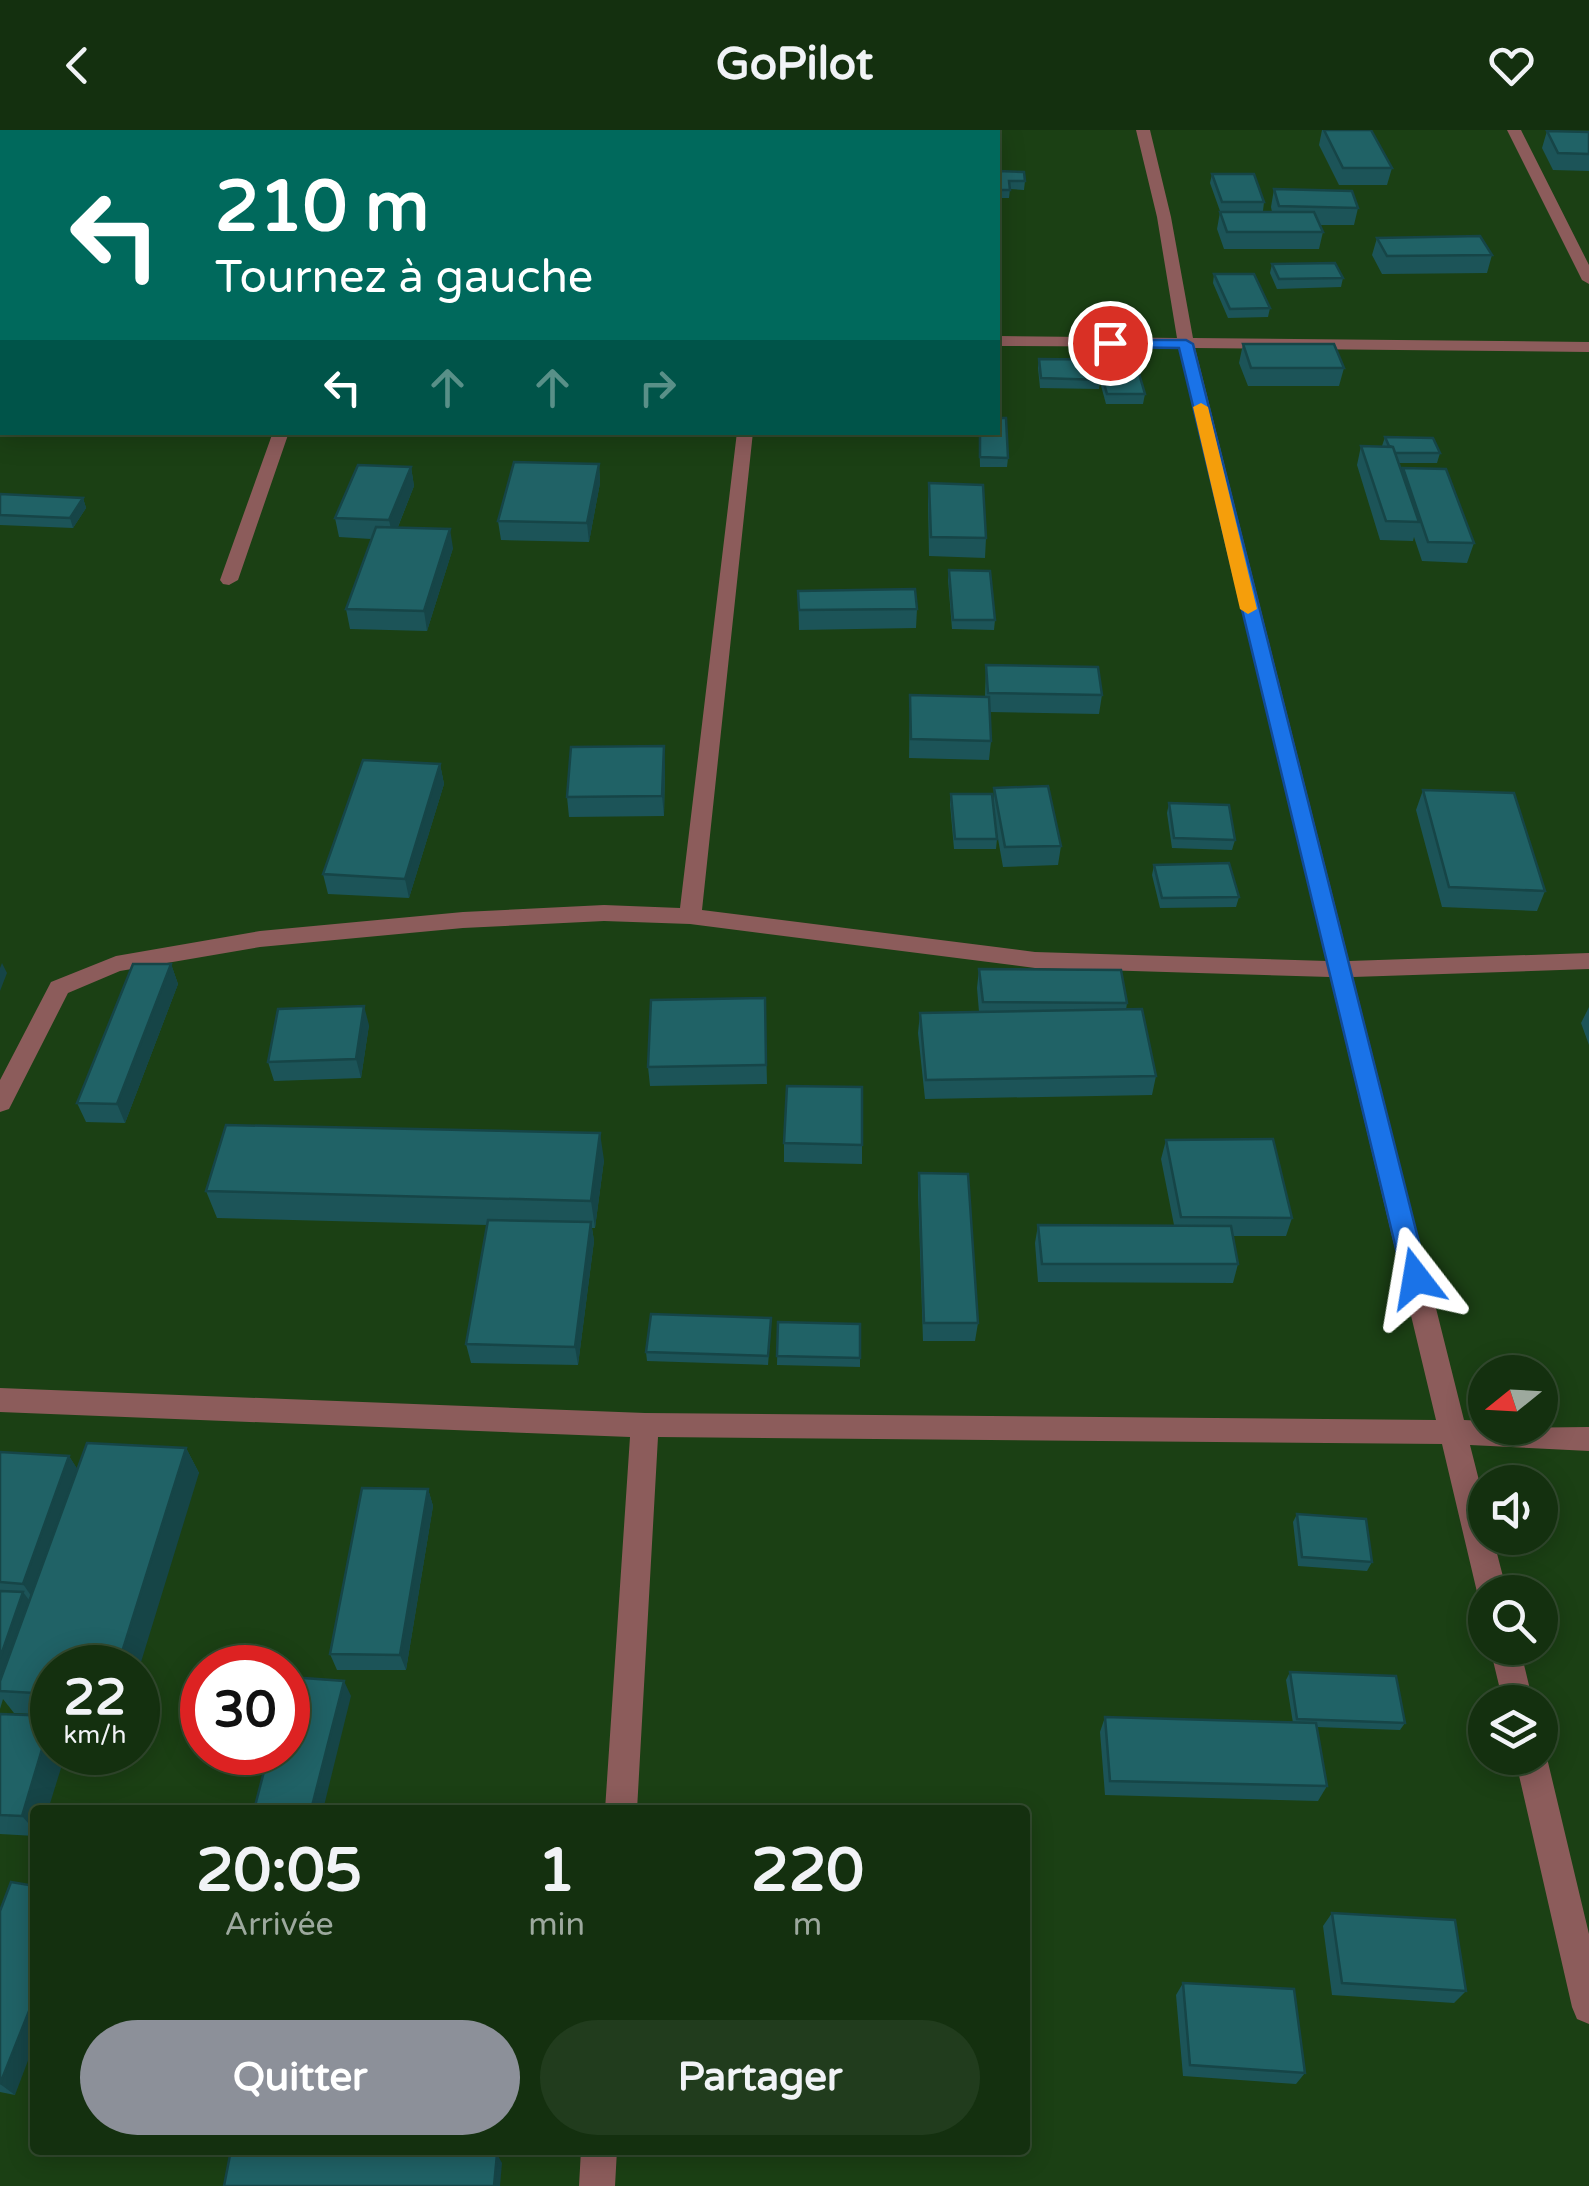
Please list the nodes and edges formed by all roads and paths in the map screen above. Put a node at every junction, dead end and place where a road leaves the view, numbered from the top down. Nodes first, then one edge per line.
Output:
1 (1143, 130) edge
2 (1514, 130) edge
3 (1589, 280) edge
4 (1000, 342) edge
5 (1186, 344) junction
6 (1589, 347) edge
7 (280, 435) edge
8 (745, 435) edge
9 (229, 580) dead end
10 (690, 916) junction
11 (1589, 962) edge
12 (1339, 969) junction
13 (0, 1103) edge
14 (0, 1400) edge
15 (646, 1425) junction
16 (1454, 1432) junction
17 (1589, 1438) edge
18 (1488, 1575) edge
19 (1535, 1775) edge
20 (621, 1805) edge
21 (1589, 2007) edge
22 (599, 2155) edge
23 (597, 2186) edge

1 - 5 street
2 - 3 street
4 - 5 street
5 - 6 street
5 - 12 street
7 - 9 street
8 - 10 street
10 - 12 street
10 - 13 street
11 - 12 street
12 - 16 street
14 - 15 street
15 - 16 street
15 - 20 street
16 - 17 street
16 - 18 street
19 - 21 street
22 - 23 street

